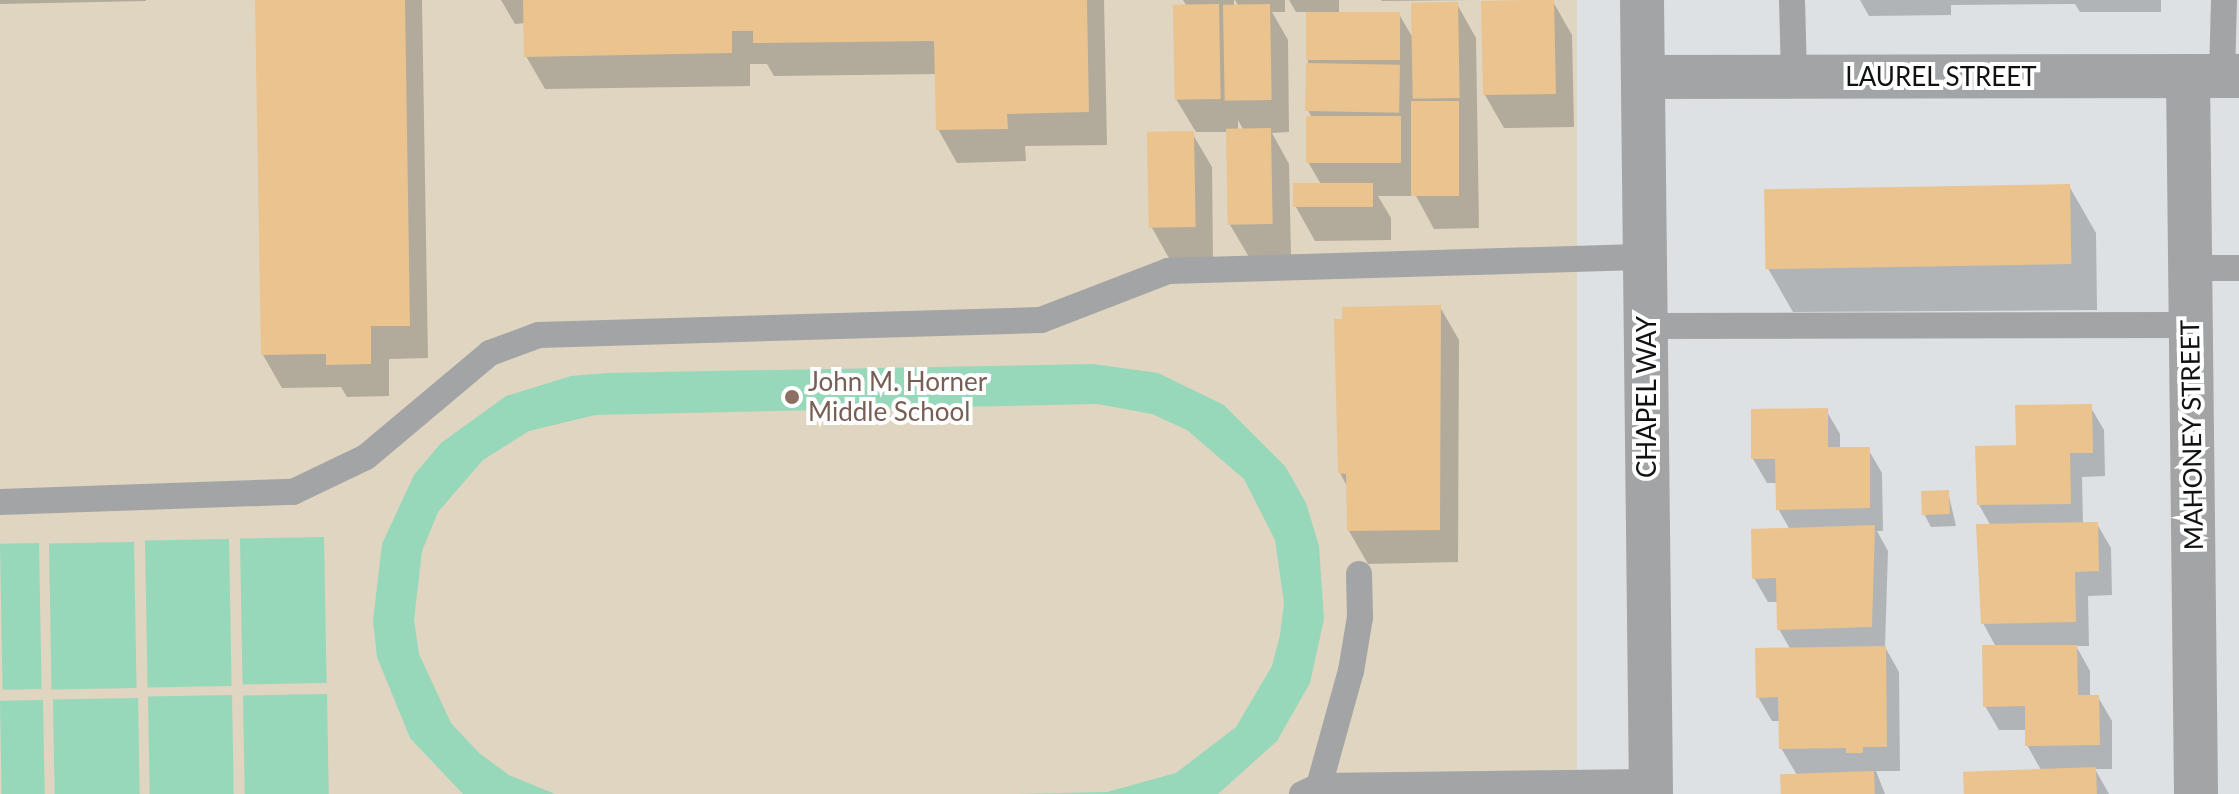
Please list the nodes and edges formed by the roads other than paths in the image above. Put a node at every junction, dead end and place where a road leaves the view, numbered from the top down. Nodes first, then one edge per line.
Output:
1 (1642, 0) edge
2 (1792, 0) edge
3 (2224, 0) edge
4 (2216, 76) edge
5 (1643, 77) junction
6 (1794, 77) junction
7 (1647, 257) junction
8 (2190, 268) junction
9 (2239, 268) edge
10 (2191, 325) junction
11 (1647, 326) junction
12 (0, 502) edge
13 (1359, 574) dead end
14 (1651, 788) edge
15 (1310, 790) edge
16 (2196, 794) edge

1 - 5 street, CHAPEL WAY
2 - 6 lane
3 - 4 lane
4 - 6 street, LAUREL STREET
4 - 8 street, MAHONEY STREET
5 - 6 street, LAUREL STREET
5 - 7 street, CHAPEL WAY
7 - 11 street, CHAPEL WAY
7 - 12 lane
8 - 9 lane
8 - 10 street, MAHONEY STREET
10 - 11 lane
10 - 16 street, MAHONEY STREET
11 - 14 street, CHAPEL WAY
13 - 15 lane
14 - 15 lane

